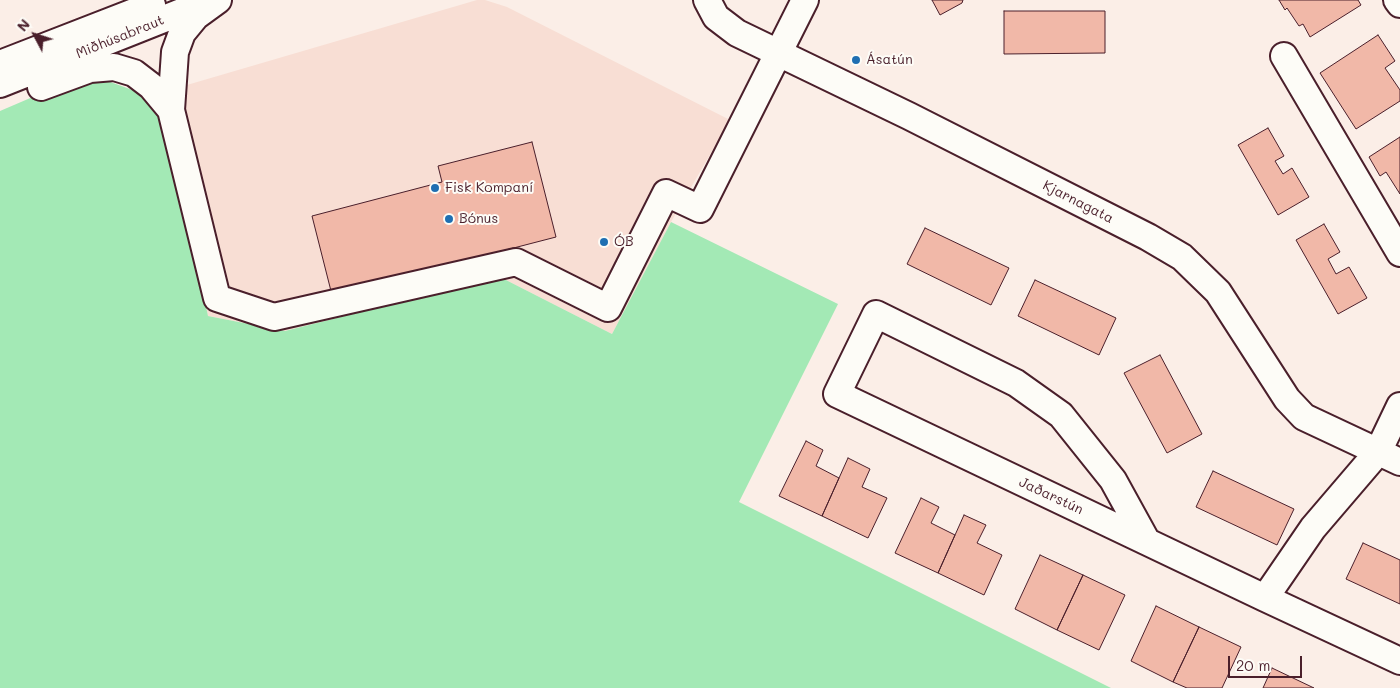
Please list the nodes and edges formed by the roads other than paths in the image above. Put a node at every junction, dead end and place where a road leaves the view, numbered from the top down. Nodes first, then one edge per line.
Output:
1 (164, 0) edge
2 (212, 0) edge
3 (218, 0) edge
4 (707, 0) edge
5 (804, 0) edge
6 (1398, 0) edge
7 (1400, 4) edge
8 (778, 54) junction
9 (1284, 56) dead end
10 (0, 64) edge
11 (0, 84) edge
12 (0, 97) edge
13 (171, 110) junction
14 (1400, 253) edge
15 (1400, 406) edge
16 (1389, 457) edge
17 (1146, 540) junction
18 (1265, 598) junction
19 (1400, 661) edge

1 - 10 street, Miðhúsabraut
2 - 11 street, Miðhúsabraut
3 - 13 street
4 - 8 street, Kjarnagata
5 - 8 street
6 - 7 street
8 - 13 street
8 - 16 street, Kjarnagata
9 - 14 street
12 - 13 street
15 - 16 street
16 - 18 street
17 - 17 street, Jaðarstún
17 - 18 street, Jaðarstún
18 - 19 street, Jaðarstún

